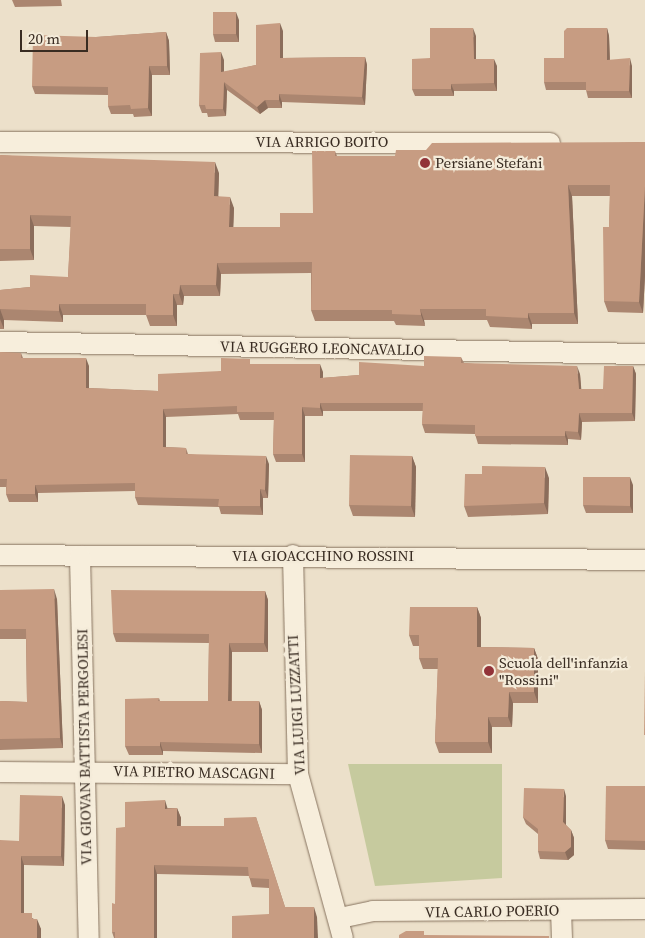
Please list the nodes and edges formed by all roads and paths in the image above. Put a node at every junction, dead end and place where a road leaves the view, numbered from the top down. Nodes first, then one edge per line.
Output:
1 (0, 142) edge
2 (566, 143) edge
3 (0, 342) edge
4 (645, 354) edge
5 (0, 555) edge
6 (80, 556) junction
7 (293, 556) junction
8 (645, 560) edge
9 (84, 771) junction
10 (0, 772) edge
11 (298, 774) junction
12 (645, 909) edge
13 (561, 910) junction
14 (340, 918) junction
15 (89, 938) edge
16 (343, 938) edge
17 (562, 938) edge

1 - 2 street, VIA ARRIGO BOITO
3 - 4 street, VIA RUGGERO LEONCAVALLO
5 - 6 street, VIA GIOACCHINO ROSSINI
6 - 7 street, VIA GIOACCHINO ROSSINI
6 - 9 street, VIA GIOVAN BATTISTA PERGOLESI
7 - 8 street, VIA GIOACCHINO ROSSINI
7 - 11 street, VIA LUIGI LUZZATTI
9 - 10 street, VIA PIETRO MASCAGNI
9 - 11 street, VIA PIETRO MASCAGNI
9 - 15 street, VIA GIOVAN BATTISTA PERGOLESI
11 - 14 street, VIA LUIGI LUZZATTI
12 - 13 street, VIA CARLO POERIO
13 - 14 street, VIA CARLO POERIO
13 - 17 street
14 - 16 street, VIA LUIGI LUZZATTI

